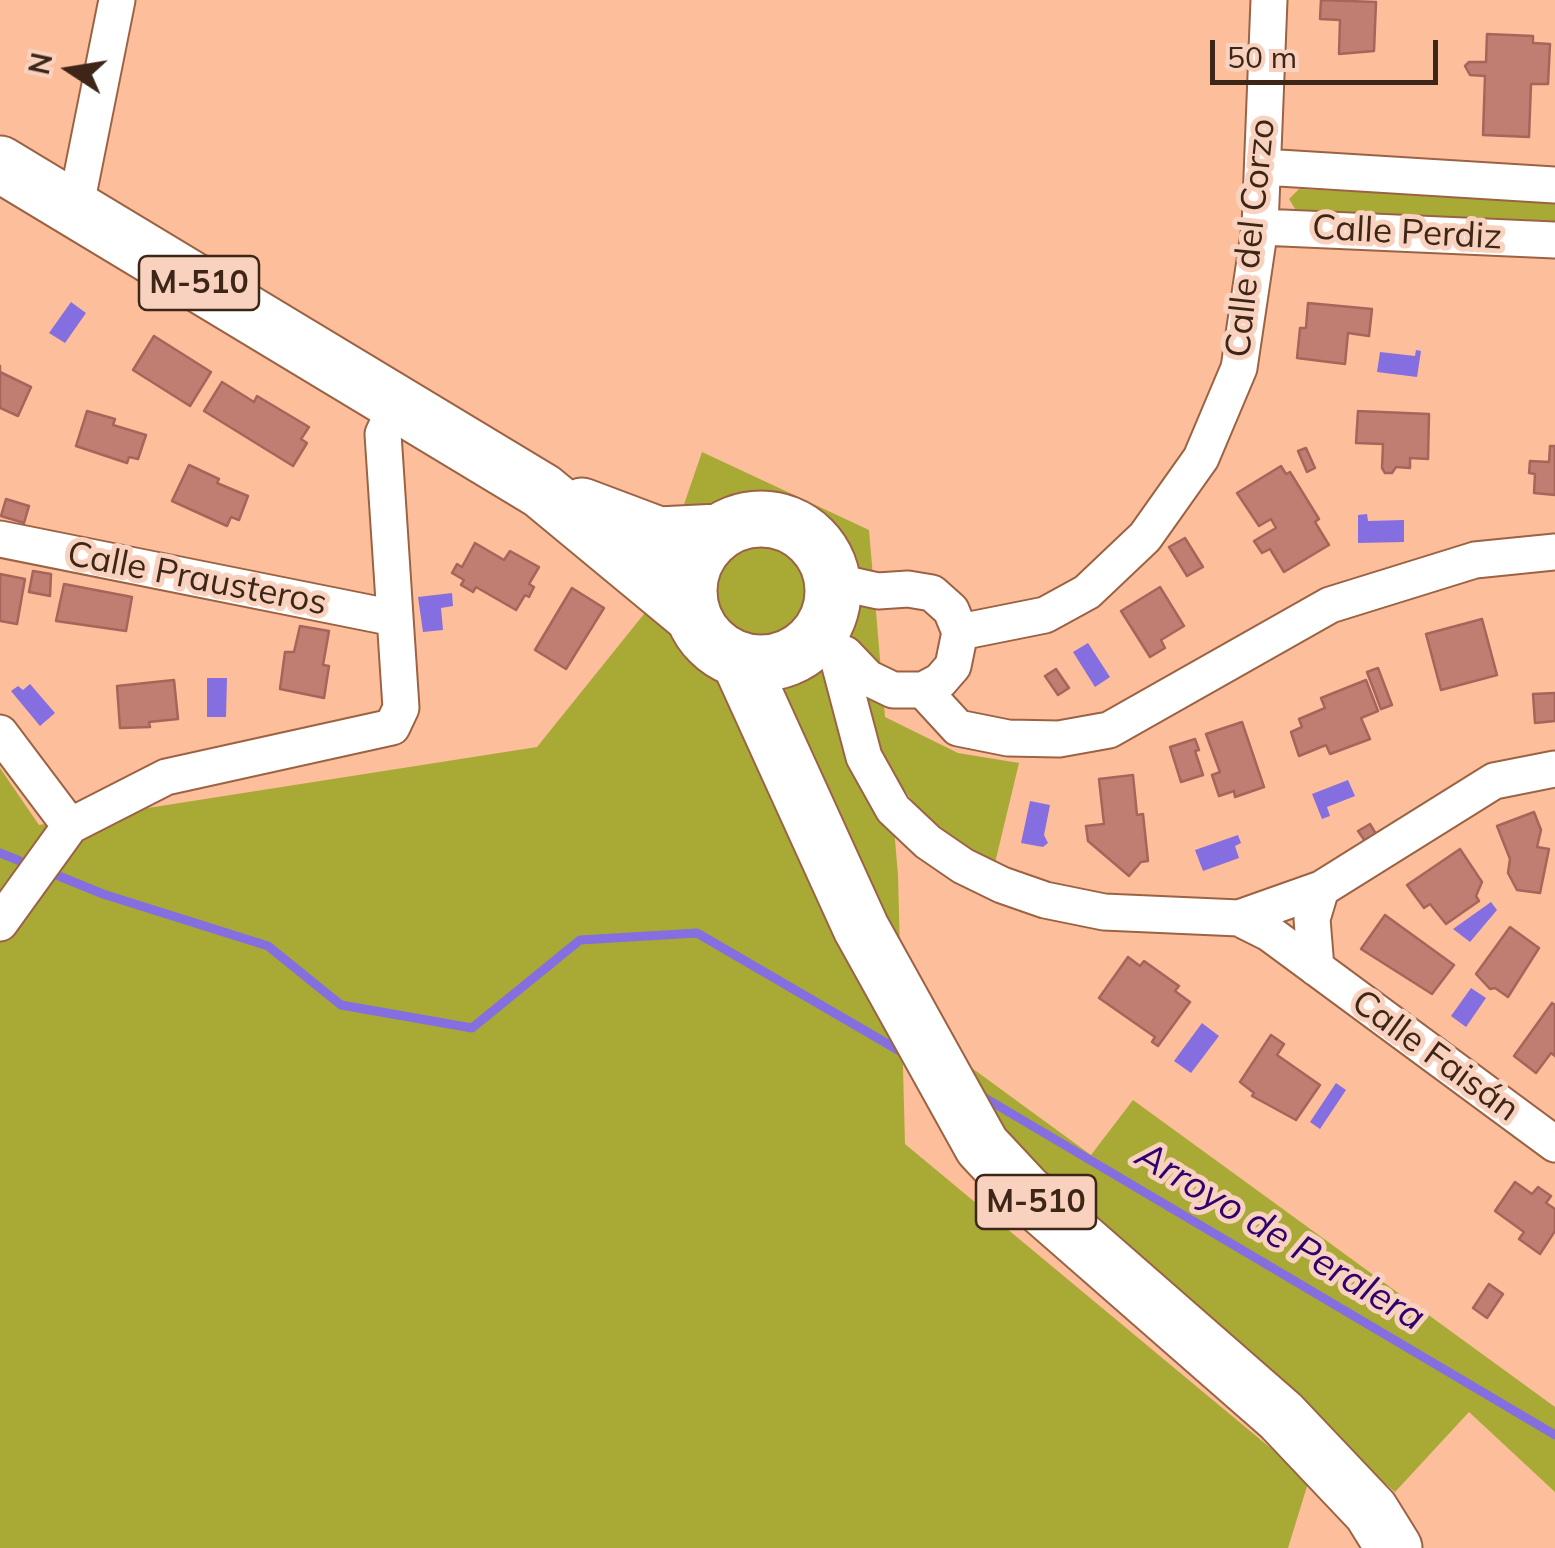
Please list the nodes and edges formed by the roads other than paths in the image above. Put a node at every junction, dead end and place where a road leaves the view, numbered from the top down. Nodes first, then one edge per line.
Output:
1 (118, 0) edge
2 (1269, 0) edge
3 (0, 164) edge
4 (1263, 167) junction
5 (1555, 185) edge
6 (75, 210) junction
7 (1260, 227) junction
8 (1555, 240) edge
9 (397, 404) junction
10 (542, 491) junction
11 (719, 532) junction
12 (0, 539) edge
13 (1555, 552) edge
14 (833, 581) junction
15 (693, 616) junction
16 (394, 618) junction
17 (960, 632) junction
18 (794, 653) junction
19 (908, 690) junction
20 (858, 729) junction
21 (0, 734) edge
22 (1555, 769) edge
23 (61, 839) junction
24 (1322, 889) junction
25 (1239, 918) junction
26 (0, 924) edge
27 (1316, 968) junction
28 (1555, 1144) edge
29 (1394, 1548) edge

1 - 6 street
2 - 4 street, Calle del Corzo
3 - 6 main road, M-510
4 - 5 street, Calle Perdiz
4 - 7 street, Calle del Corzo
6 - 9 main road, M-510
7 - 8 street, Calle Perdiz
7 - 17 street, Calle del Corzo
9 - 10 main road, M-510
9 - 16 street
10 - 11 main road, M-510
10 - 15 main road, M-510
11 - 14 main road, M-510
11 - 15 main road
12 - 16 street, Calle Prausteros
13 - 19 street
14 - 17 street
14 - 18 main road, M-510
15 - 18 main road, M-510
16 - 23 street
17 - 19 street
18 - 19 street
18 - 20 street
18 - 29 main road, M-510
19 - 20 street
20 - 25 street
21 - 23 street
22 - 24 street
23 - 26 street
24 - 25 street
24 - 27 street, Calle Faisán
25 - 27 street, Calle Faisán
27 - 28 street, Calle Faisán

